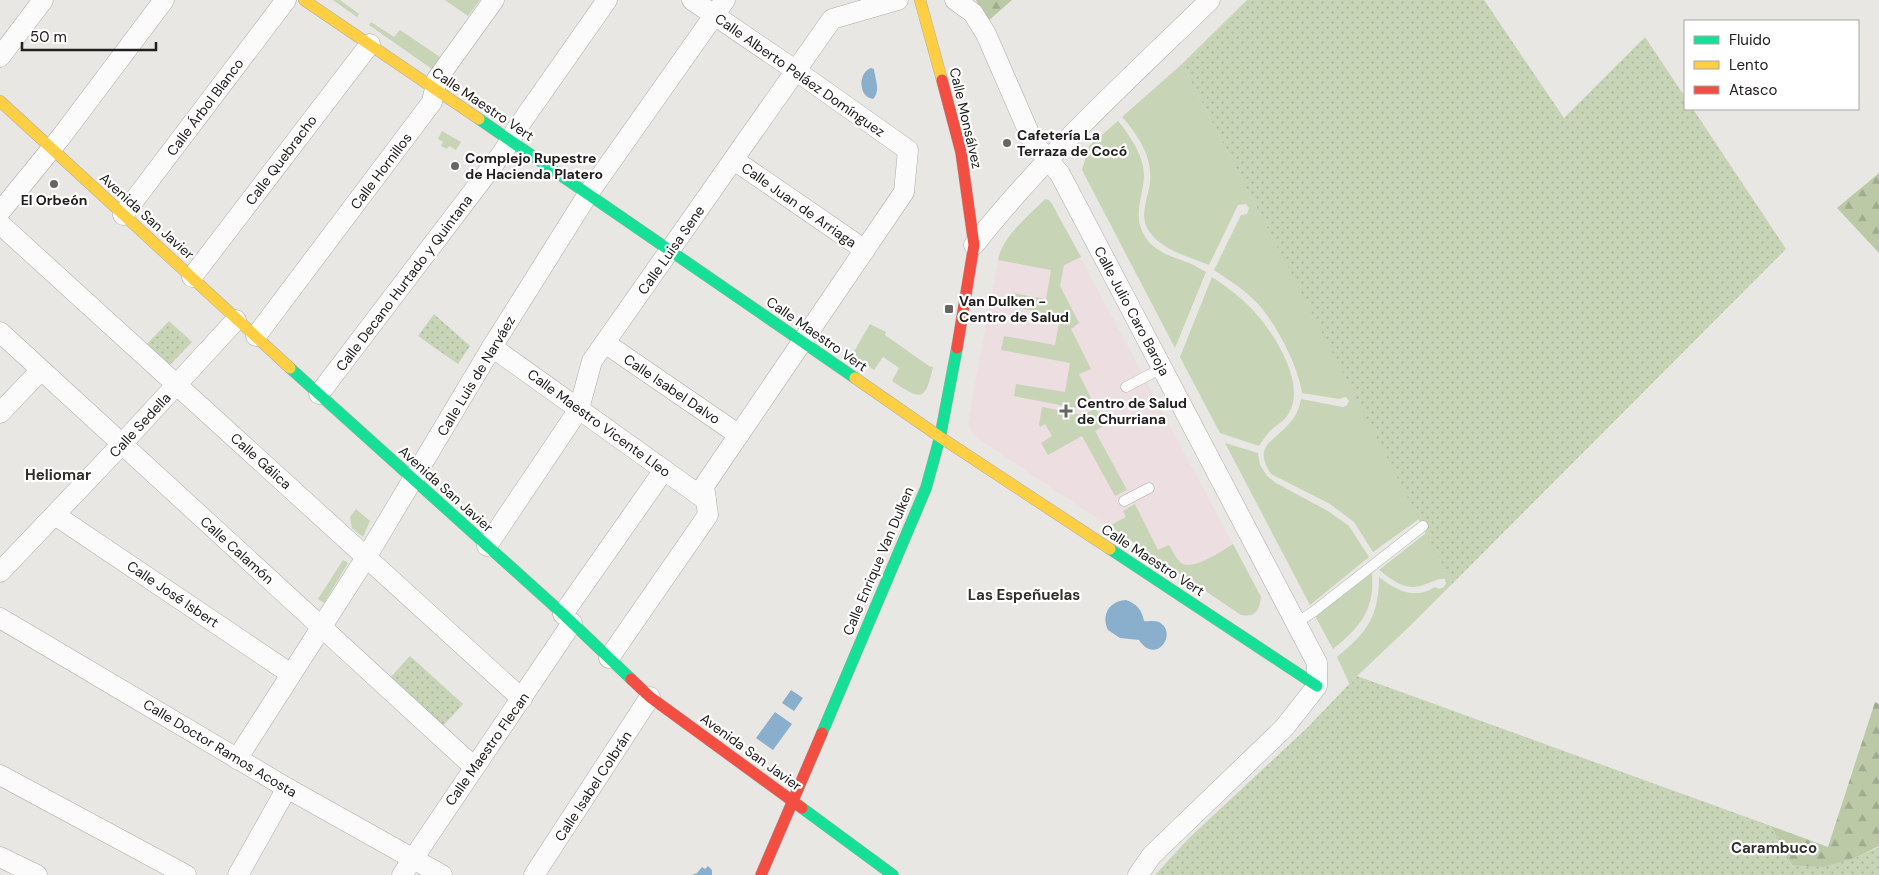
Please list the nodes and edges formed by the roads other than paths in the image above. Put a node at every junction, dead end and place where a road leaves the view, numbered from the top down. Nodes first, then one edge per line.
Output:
1 (43, 0) edge
2 (164, 0) edge
3 (286, 0) edge
4 (304, 0) edge
5 (494, 0) edge
6 (607, 0) edge
7 (692, 0) edge
8 (898, 0) edge
9 (920, 0) edge
10 (955, 0) edge
11 (1210, 0) edge
12 (719, 8) edge
13 (370, 44) junction
14 (0, 57) edge
15 (795, 70) junction
16 (435, 89) junction
17 (0, 100) edge
18 (510, 140) junction
19 (51, 149) junction
20 (734, 160) junction
21 (1048, 160) junction
22 (588, 194) junction
23 (0, 212) edge
24 (123, 215) junction
25 (0, 224) edge
26 (974, 245) junction
27 (865, 250) junction
28 (670, 251) junction
29 (192, 277) junction
30 (236, 320) junction
31 (0, 332) edge
32 (256, 336) junction
33 (802, 342) junction
34 (605, 343) junction
35 (492, 347) junction
36 (1162, 368) junction
37 (41, 370) junction
38 (177, 384) junction
39 (1126, 387) dead end
40 (319, 394) junction
41 (579, 409) junction
42 (0, 413) edge
43 (739, 436) junction
44 (940, 438) junction
45 (122, 445) junction
46 (664, 470) junction
47 (414, 480) junction
48 (1149, 488) dead end
49 (706, 500) junction
50 (1124, 501) dead end
51 (55, 515) junction
52 (1423, 526) dead end
53 (487, 546) junction
54 (367, 556) junction
55 (0, 572) edge
56 (0, 618) edge
57 (568, 619) junction
58 (1296, 623) junction
59 (321, 627) junction
60 (609, 658) junction
61 (291, 674) junction
62 (1317, 686) junction
63 (650, 697) junction
64 (522, 699) junction
65 (237, 759) junction
66 (474, 767) junction
67 (0, 774) edge
68 (287, 788) junction
69 (793, 801) junction
70 (0, 857) edge
71 (407, 867) edge
72 (37, 875) edge
73 (186, 875) edge
74 (238, 875) edge
75 (442, 875) edge
76 (534, 875) edge
77 (761, 875) edge
78 (892, 875) edge
79 (1138, 875) edge

1 - 14 street
2 - 19 street
3 - 24 street, Calle Árbol Blanco
4 - 13 street, Calle Maestro Vert
5 - 16 street, Calle Hornillos
6 - 18 street, Calle Decano Hurtado y Quintana
7 - 12 street, Calle Alberto Peláez Domínguez
8 - 15 street, Calle Luisa Sene
9 - 26 street, Calle Monsálvez
10 - 21 street, Calle Julio Caro Baroja
11 - 21 street
12 - 15 street, Calle Alberto Peláez Domínguez
12 - 22 street, Calle Luis de Narváez
13 - 16 street, Calle Maestro Vert
13 - 29 street, Calle Quebracho
15 - 20 street, Calle Luisa Sene
15 - 27 street, Calle Alberto Peláez Domínguez
16 - 18 street, Calle Maestro Vert
16 - 32 street, Calle Hornillos
17 - 19 street, Avenida San Javier
18 - 22 street, Calle Maestro Vert
18 - 40 street, Calle Decano Hurtado y Quintana
19 - 23 street
19 - 24 street, Avenida San Javier
20 - 27 street, Calle Juan de Arriaga
20 - 28 street, Calle Luisa Sene
21 - 26 street
21 - 36 street, Calle Julio Caro Baroja
22 - 28 street, Calle Maestro Vert
22 - 35 street, Calle Luis de Narváez
24 - 29 street, Avenida San Javier
25 - 38 street, Calle Gálica
26 - 44 street, Calle Enrique Van Dulken
27 - 33 street
28 - 33 street, Calle Maestro Vert
28 - 34 street, Calle Luisa Sene
29 - 30 street, Avenida San Javier
30 - 32 street, Avenida San Javier
30 - 38 street, Calle Sedella
31 - 37 street, Calle Calamón
32 - 40 street, Avenida San Javier
33 - 43 street
33 - 44 street, Calle Maestro Vert
34 - 41 street, Calle Luisa Sene
34 - 43 street, Calle Isabel Dalvo
35 - 41 street, Calle Maestro Vicente Lleo
35 - 47 street, Calle Luis de Narváez
36 - 39 lane
36 - 58 street, Calle Julio Caro Baroja
37 - 42 street
37 - 45 street, Calle Calamón
38 - 45 street, Calle Sedella
38 - 54 street, Calle Gálica
40 - 47 street, Avenida San Javier
41 - 46 street, Calle Maestro Vicente Lleo
41 - 53 street, Calle Luisa Sene
43 - 49 street
44 - 62 street, Calle Maestro Vert
44 - 69 street, Calle Enrique Van Dulken
45 - 51 street, Calle Sedella
45 - 59 street, Calle Calamón
46 - 49 street, Calle Maestro Vicente Lleo
46 - 57 street, Calle Maestro Flecan
47 - 53 street, Avenida San Javier
47 - 54 street, Calle Luis de Narváez
48 - 50 lane
49 - 60 street
51 - 55 street, Calle Sedella
51 - 61 street, Calle José Isbert
52 - 58 lane
53 - 57 street, Avenida San Javier
54 - 59 street, Calle Luis de Narváez
54 - 64 street, Calle Gálica
56 - 65 street, Calle Doctor Ramos Acosta
57 - 60 street, Avenida San Javier
57 - 64 street, Calle Maestro Flecan
58 - 62 street, Calle Julio Caro Baroja
59 - 61 street, Calle Luis de Narváez
59 - 66 street, Calle Calamón
60 - 63 street, Avenida San Javier
61 - 65 street, Calle Luis de Narváez
62 - 79 street
63 - 69 street, Avenida San Javier
63 - 76 street, Calle Isabel Colbrán
64 - 66 street, Calle Maestro Flecan
65 - 68 street, Calle Doctor Ramos Acosta
66 - 71 street, Calle Maestro Flecan
67 - 73 street
68 - 71 street, Calle Doctor Ramos Acosta
68 - 74 street
69 - 77 street, Calle Enrique Van Dulken
69 - 78 street, Avenida San Javier
70 - 72 street
71 - 75 street, Calle Doctor Ramos Acosta

